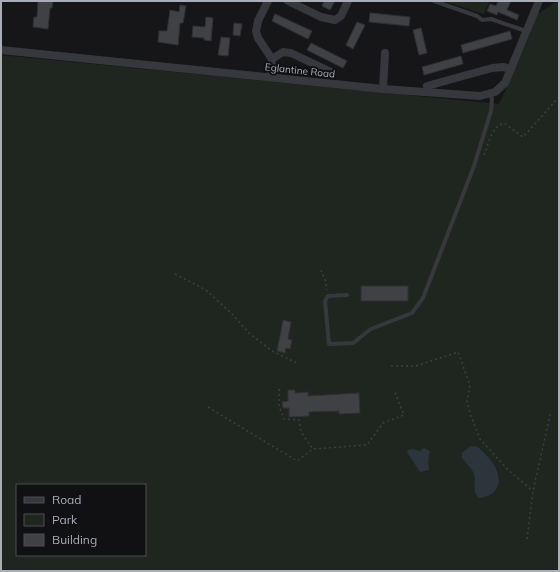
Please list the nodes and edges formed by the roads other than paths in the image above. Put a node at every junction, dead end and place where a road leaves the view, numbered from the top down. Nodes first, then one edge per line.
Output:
1 (268, 1) edge
2 (288, 1) edge
3 (348, 1) edge
4 (434, 1) edge
5 (539, 1) edge
6 (526, 31) junction
7 (1, 50) edge
8 (385, 53) dead end
9 (272, 59) junction
10 (511, 69) junction
11 (331, 72) dead end
12 (270, 77) junction
13 (427, 86) dead end
14 (383, 89) junction
15 (490, 94) junction
16 (347, 295) dead end

1 - 9 street
2 - 3 street
4 - 6 lane
5 - 6 street
6 - 10 street
7 - 12 street, Eglantine Road
8 - 14 street
9 - 11 street
9 - 12 street
10 - 13 street
10 - 15 street
12 - 14 street, Eglantine Road
14 - 15 street, Eglantine Road
15 - 16 lane

